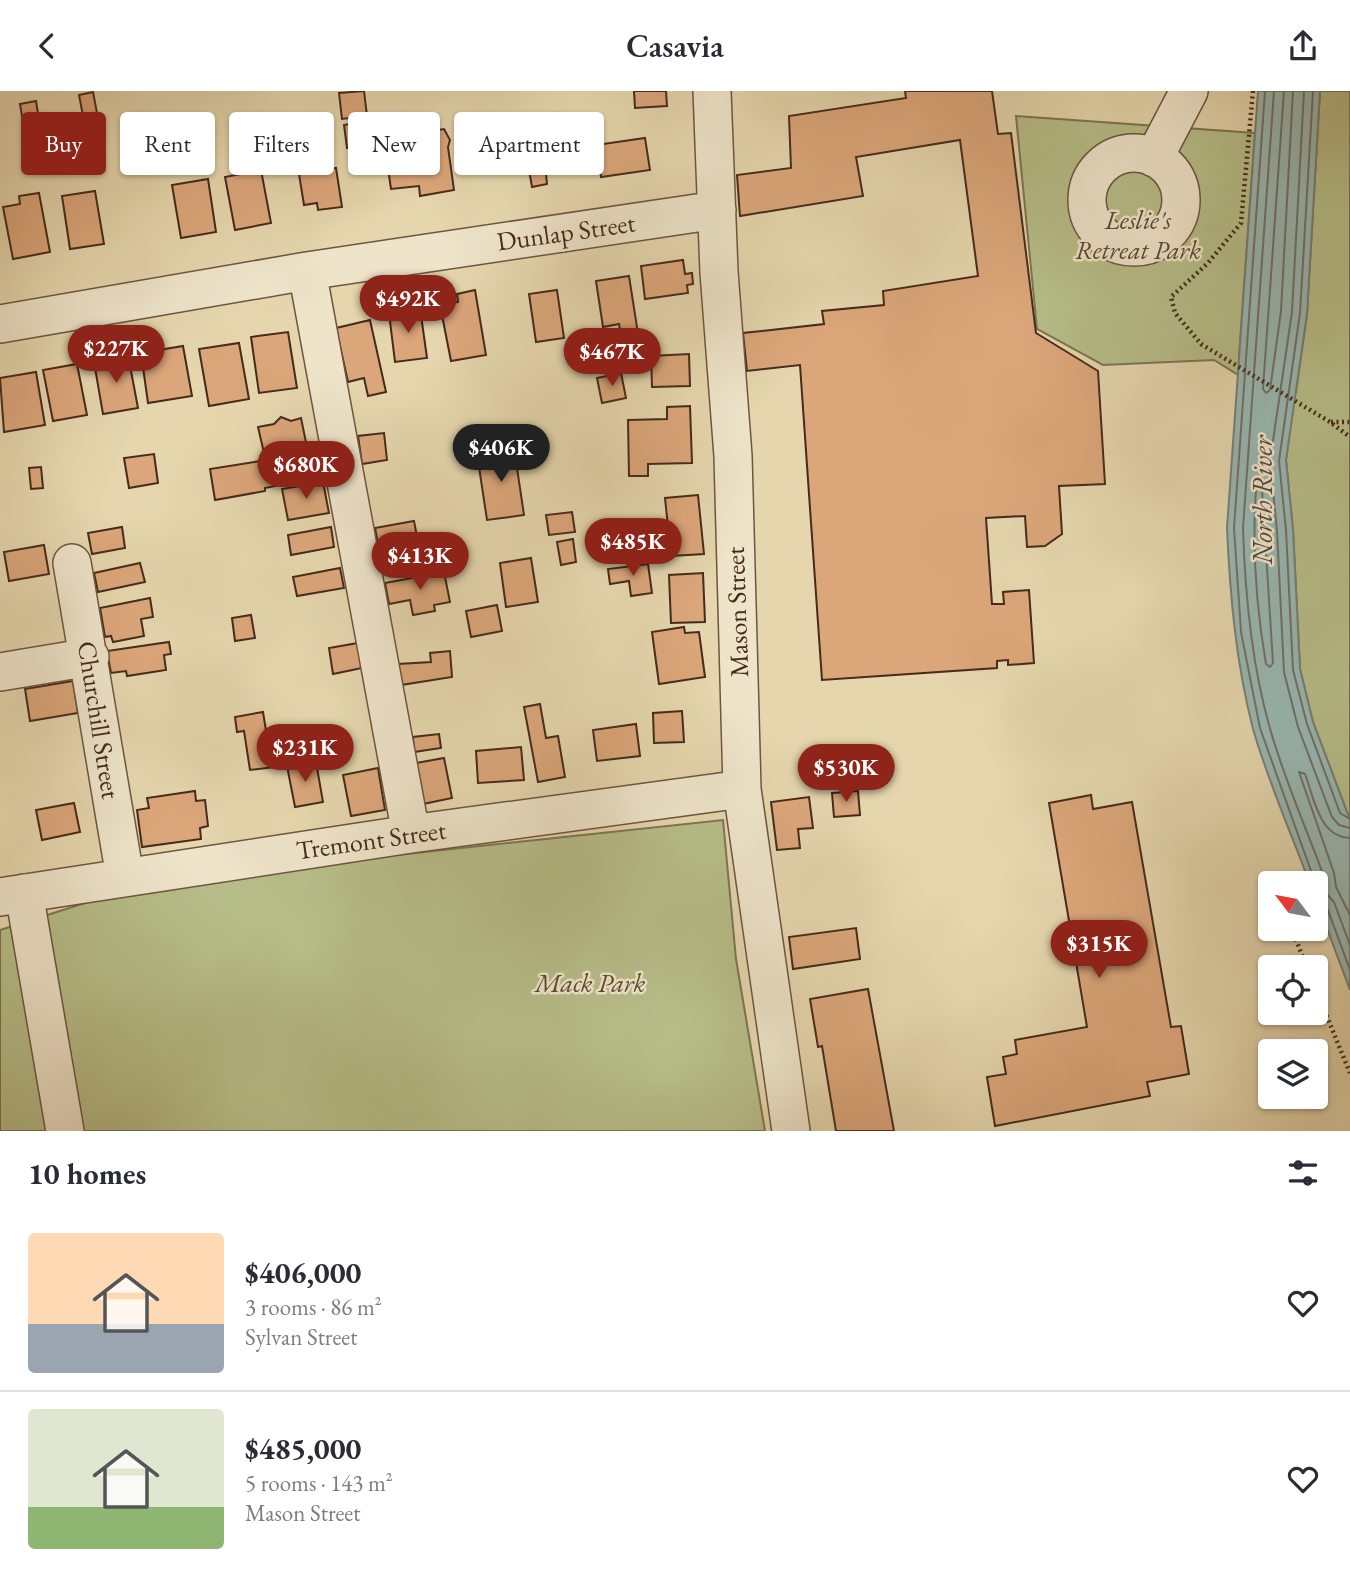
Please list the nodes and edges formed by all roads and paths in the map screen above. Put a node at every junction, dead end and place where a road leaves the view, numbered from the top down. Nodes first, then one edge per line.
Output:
1 (712, 91) edge
2 (1189, 91) edge
3 (1253, 91) edge
4 (1154, 158) dead end
5 (717, 210) junction
6 (307, 271) junction
7 (0, 324) edge
8 (1331, 422) junction
9 (1350, 422) edge
10 (1350, 437) edge
11 (72, 563) dead end
12 (90, 657) junction
13 (0, 671) edge
14 (743, 789) junction
15 (411, 834) junction
16 (125, 877) junction
17 (12, 895) edge
18 (1328, 1019) edge
19 (1350, 1073) edge
20 (65, 1131) edge
21 (791, 1131) edge

1 - 5 street, Mason Street
2 - 4 street
3 - 8 path
5 - 6 street, Dunlap Street
5 - 14 street, Mason Street
6 - 7 street, Dunlap Street
6 - 15 street
8 - 9 path
8 - 10 path
11 - 12 street, Churchill Street
12 - 13 street
12 - 16 street, Churchill Street
14 - 15 street, Tremont Street
14 - 21 street, Mason Street
15 - 16 street, Tremont Street
16 - 17 street, Tremont Street
17 - 20 street
18 - 19 path

